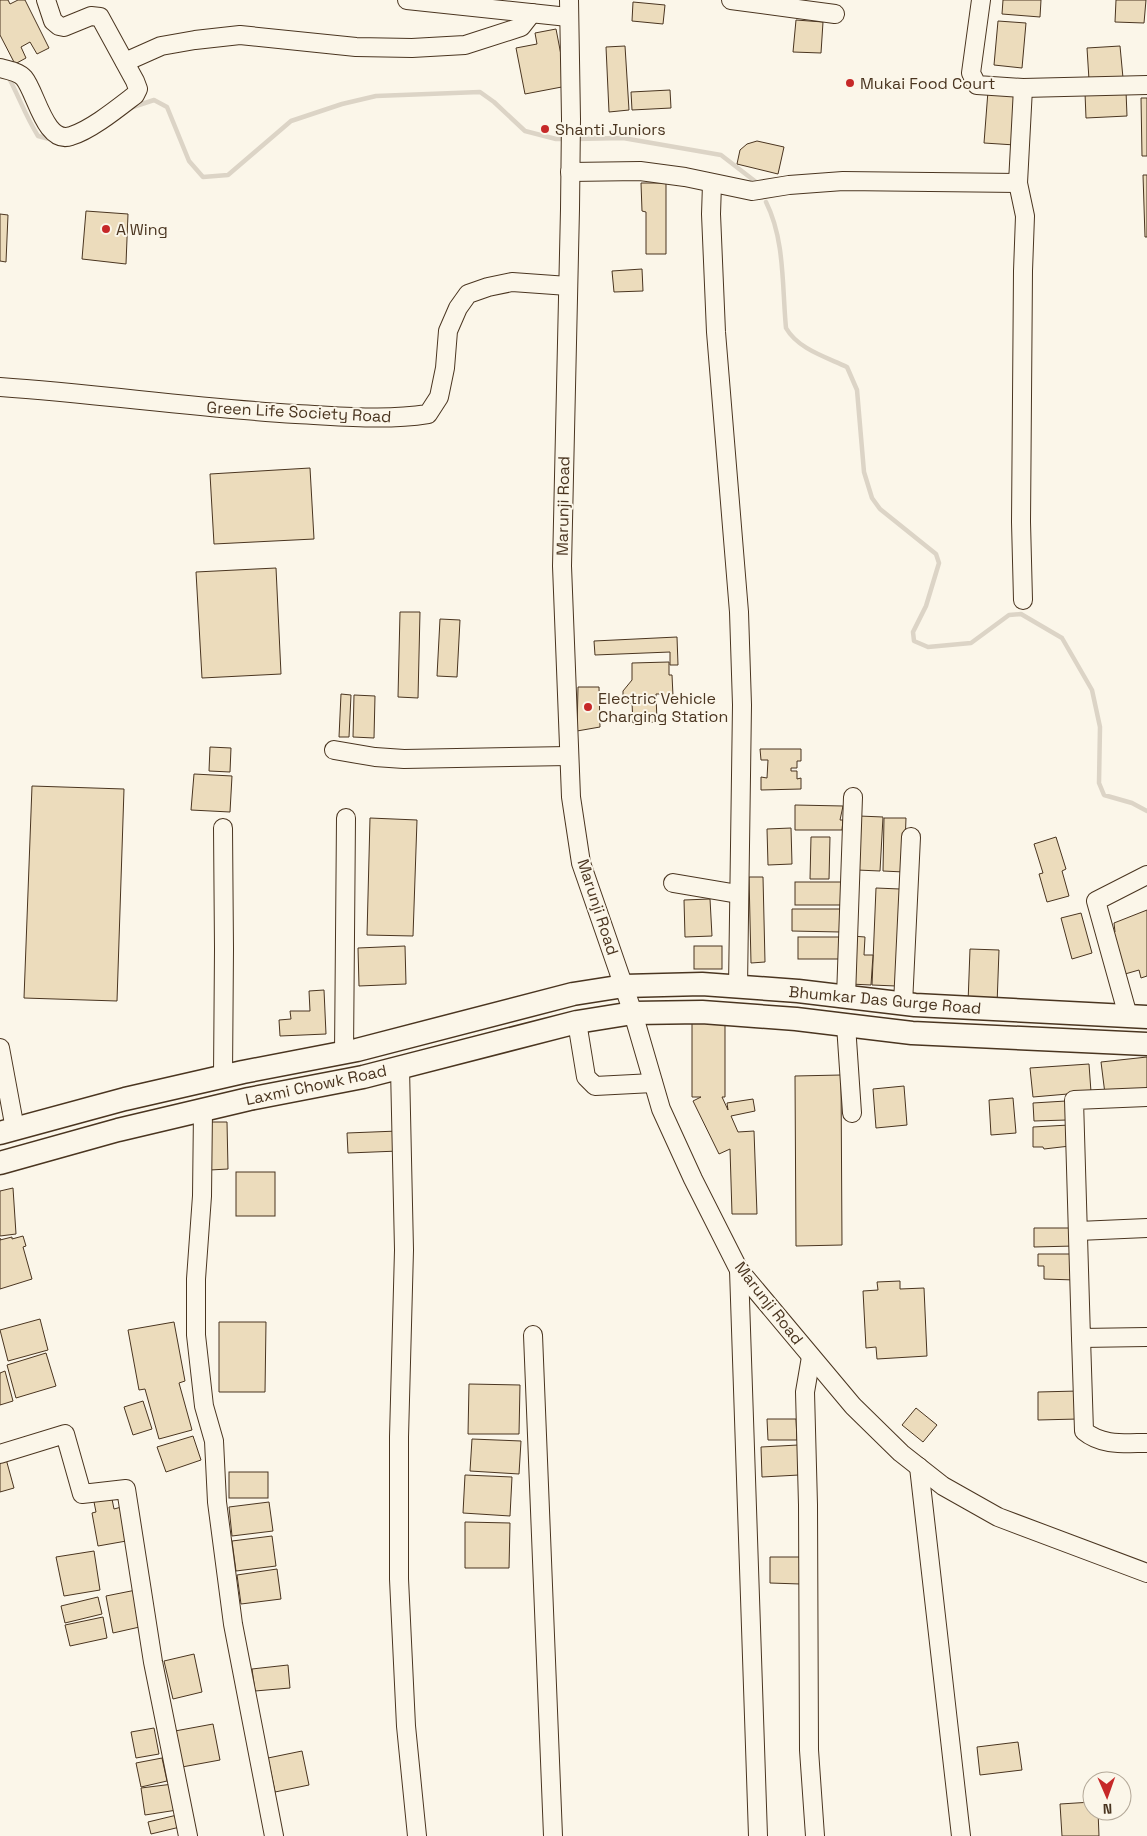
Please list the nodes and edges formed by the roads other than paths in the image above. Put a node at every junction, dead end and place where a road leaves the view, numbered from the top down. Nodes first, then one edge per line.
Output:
1 (46, 0) edge
2 (407, 0) edge
3 (731, 0) edge
4 (981, 0) edge
5 (569, 8) edge
6 (532, 13) junction
7 (835, 14) dead end
8 (125, 62) junction
9 (0, 68) edge
10 (1147, 85) edge
11 (1023, 88) junction
12 (570, 172) junction
13 (712, 184) junction
14 (1018, 184) junction
15 (568, 286) junction
16 (0, 387) edge
17 (1024, 600) dead end
18 (334, 750) dead end
19 (569, 756) junction
20 (853, 797) dead end
21 (346, 818) dead end
22 (223, 828) dead end
23 (911, 837) dead end
24 (1147, 875) edge
25 (673, 883) dead end
26 (738, 894) junction
27 (624, 986) junction
28 (738, 987) junction
29 (846, 997) junction
30 (903, 1004) junction
31 (632, 1013) junction
32 (1129, 1016) edge
33 (577, 1022) junction
34 (846, 1025) junction
35 (902, 1032) junction
36 (1112, 1043) junction
37 (1147, 1044) edge
38 (0, 1048) edge
39 (344, 1053) junction
40 (400, 1068) junction
41 (223, 1076) junction
42 (653, 1083) junction
43 (190, 1084) junction
44 (1147, 1097) edge
45 (198, 1111) junction
46 (852, 1113) dead end
47 (8, 1131) edge
48 (0, 1163) edge
49 (1147, 1228) edge
50 (1078, 1231) junction
51 (739, 1270) junction
52 (533, 1335) dead end
53 (1147, 1336) edge
54 (1081, 1338) junction
55 (811, 1357) junction
56 (1147, 1443) edge
57 (0, 1454) edge
58 (919, 1467) junction
59 (1147, 1573) edge
60 (188, 1836) edge
61 (274, 1836) edge
62 (418, 1836) edge
63 (553, 1836) edge
64 (758, 1836) edge
65 (815, 1836) edge
66 (961, 1836) edge

1 - 8 street
2 - 6 street
3 - 7 street
4 - 11 street
5 - 6 street
5 - 12 street, Marunji Road
6 - 8 street
8 - 9 street
10 - 11 street
11 - 14 street
12 - 13 street
12 - 15 street, Marunji Road
13 - 14 street
13 - 26 street
14 - 17 street
15 - 16 street, Green Life Society Road
15 - 19 street, Marunji Road
18 - 19 street
19 - 27 street, Marunji Road
20 - 29 street
21 - 39 street
22 - 41 street
23 - 30 street
24 - 32 street
25 - 26 street
26 - 28 street
27 - 28 main road, Bhumkar Das Gurge Road
27 - 31 street, Marunji Road
27 - 39 main road, Laxmi Chowk Road
28 - 29 main road, Bhumkar Das Gurge Road
29 - 30 main road, Bhumkar Das Gurge Road
30 - 32 main road, Bhumkar Das Gurge Road
30 - 35 main road
31 - 33 main road, Laxmi Chowk Road
31 - 34 main road, Bhumkar Das Gurge Road
31 - 42 street, Marunji Road
32 - 36 main road
33 - 40 main road, Laxmi Chowk Road
33 - 42 street
34 - 35 main road, Bhumkar Das Gurge Road
34 - 46 street
35 - 36 main road, Bhumkar Das Gurge Road
36 - 37 main road, Bhumkar Das Gurge Road
38 - 47 street
39 - 41 main road, Laxmi Chowk Road
40 - 45 main road, Laxmi Chowk Road
40 - 62 street
41 - 43 main road, Laxmi Chowk Road
42 - 51 street, Marunji Road
43 - 45 main road
43 - 47 main road, Laxmi Chowk Road
44 - 50 street
45 - 48 main road, Laxmi Chowk Road
45 - 61 street
49 - 50 street
50 - 54 street
51 - 55 street, Marunji Road
51 - 64 street
52 - 63 street
53 - 54 street
54 - 56 street
55 - 58 street, Marunji Road
55 - 65 street
57 - 60 street
58 - 59 street, Marunji Road
58 - 66 street

